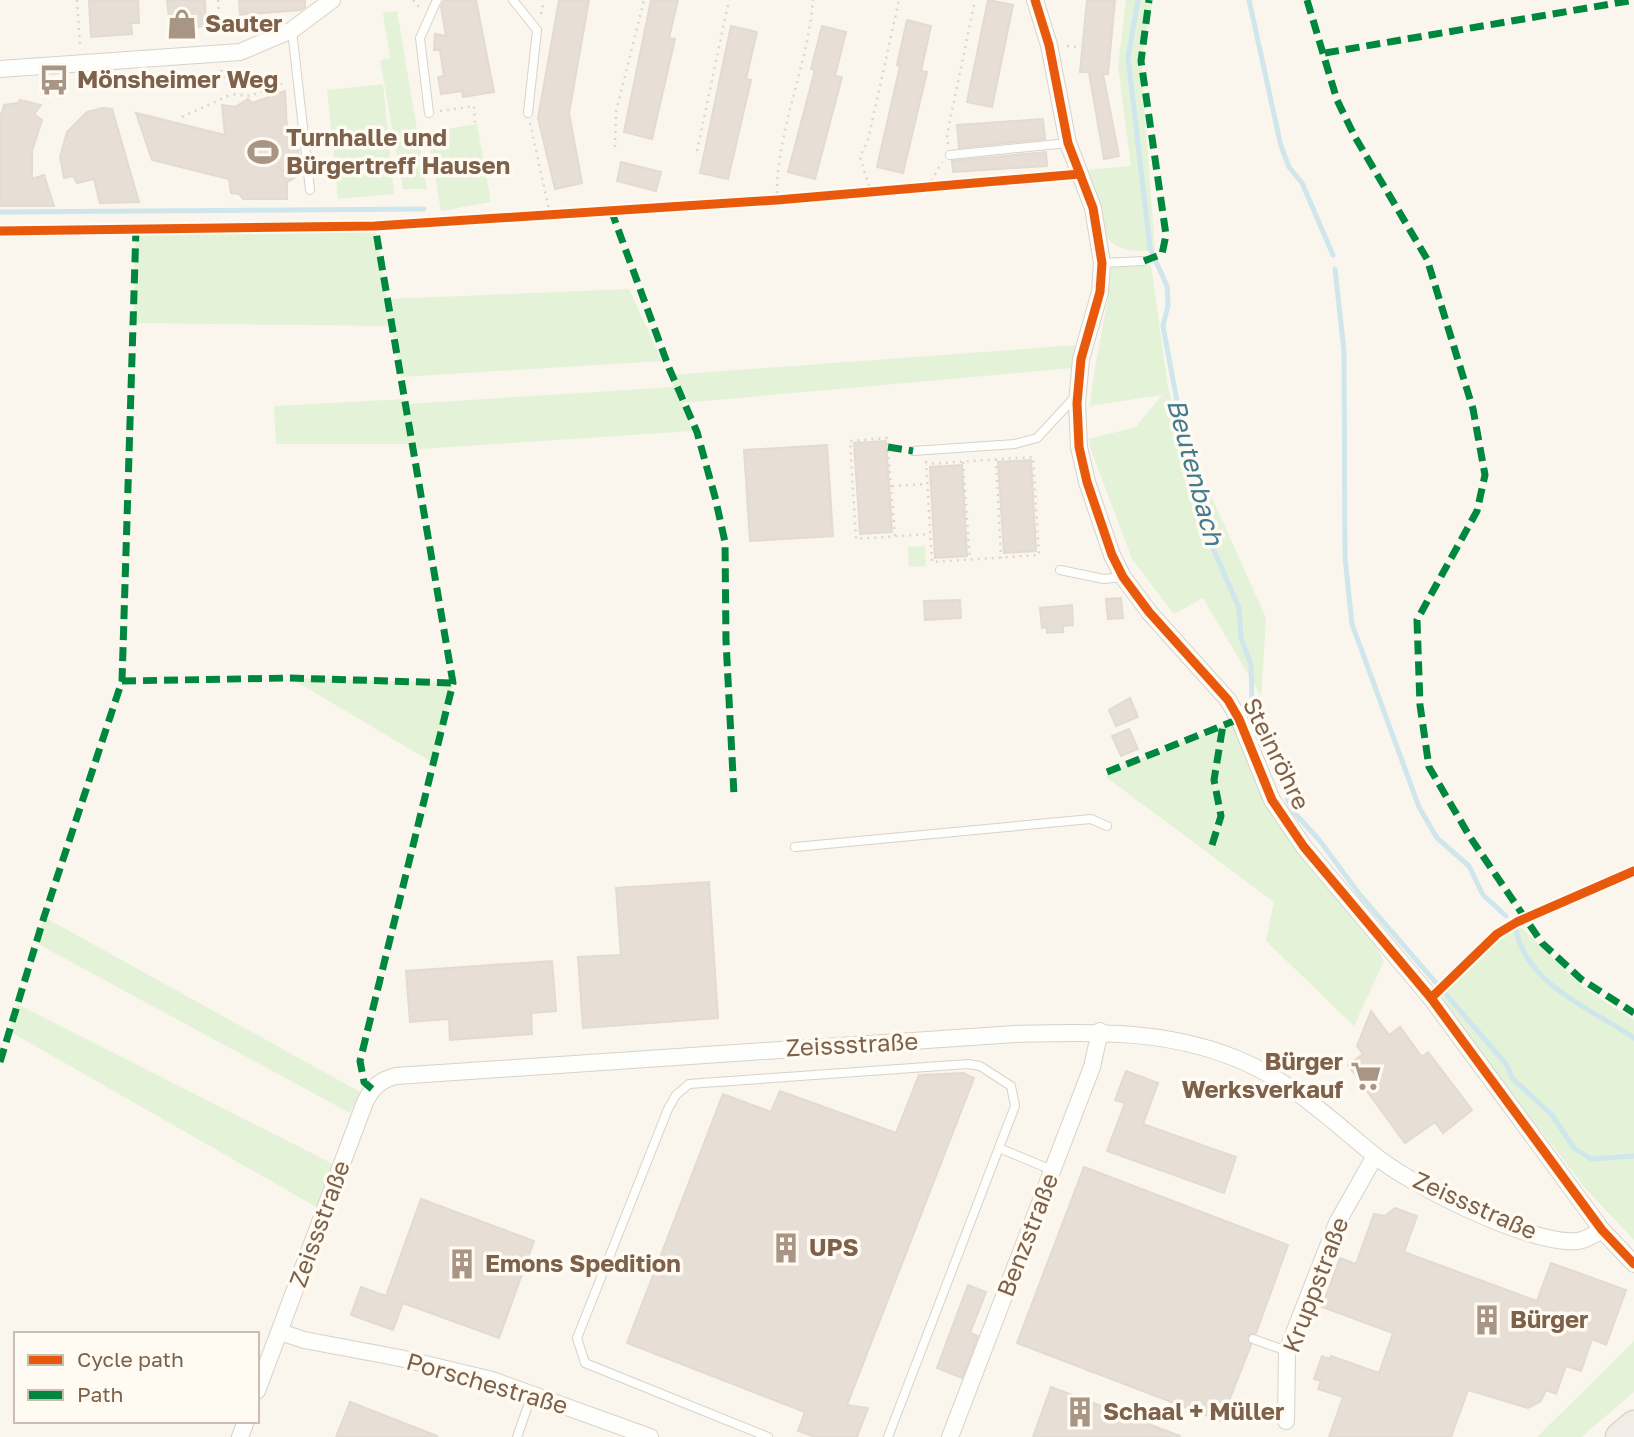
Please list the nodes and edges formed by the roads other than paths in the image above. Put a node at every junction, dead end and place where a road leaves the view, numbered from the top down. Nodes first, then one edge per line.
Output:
1 (332, 0) edge
2 (437, 0) edge
3 (513, 0) edge
4 (1035, 0) edge
5 (292, 30) junction
6 (0, 69) edge
7 (429, 113) road end
8 (528, 113) road end
9 (1071, 150) junction
10 (950, 155) road end
11 (310, 190) dead end
12 (1144, 261) dead end
13 (1102, 263) junction
14 (1077, 395) junction
15 (912, 451) dead end
16 (1060, 570) dead end
17 (1123, 577) junction
18 (1107, 826) dead end
19 (795, 847) dead end
20 (1634, 871) edge
21 (1434, 994) junction
22 (1100, 1031) junction
23 (999, 1148) junction
24 (1374, 1156) junction
25 (1052, 1170) junction
26 (1602, 1230) junction
27 (1634, 1264) edge
28 (280, 1332) junction
29 (1253, 1339) dead end
30 (1287, 1352) junction
31 (259, 1386) edge
32 (532, 1394) junction
33 (1286, 1421) dead end
34 (1634, 1425) edge
35 (517, 1437) edge
36 (650, 1437) edge
37 (768, 1437) edge
38 (888, 1437) edge
39 (950, 1437) edge
40 (1620, 1437) edge

1 - 5 street
2 - 7 lane
3 - 8 lane
4 - 9 street, Steinröhre
5 - 6 street
5 - 11 lane
9 - 10 lane
9 - 13 street, Steinröhre
12 - 13 lane
13 - 14 street, Steinröhre
14 - 15 lane
14 - 17 street, Steinröhre
16 - 17 lane
17 - 21 street, Steinröhre
18 - 19 lane
20 - 21 lane
21 - 26 street, Steinröhre
22 - 24 street, Zeissstraße
22 - 25 street, Benzstraße
22 - 28 street, Zeissstraße
23 - 25 lane
23 - 37 lane
23 - 38 lane
24 - 26 street, Zeissstraße
24 - 30 street, Kruppstraße
25 - 39 street, Benzstraße
26 - 27 street, Steinröhre
28 - 31 street, Zeissstraße
28 - 32 street, Porschestraße
29 - 30 lane
30 - 33 street, Kruppstraße
32 - 35 lane
32 - 36 street, Porschestraße
34 - 40 highway

